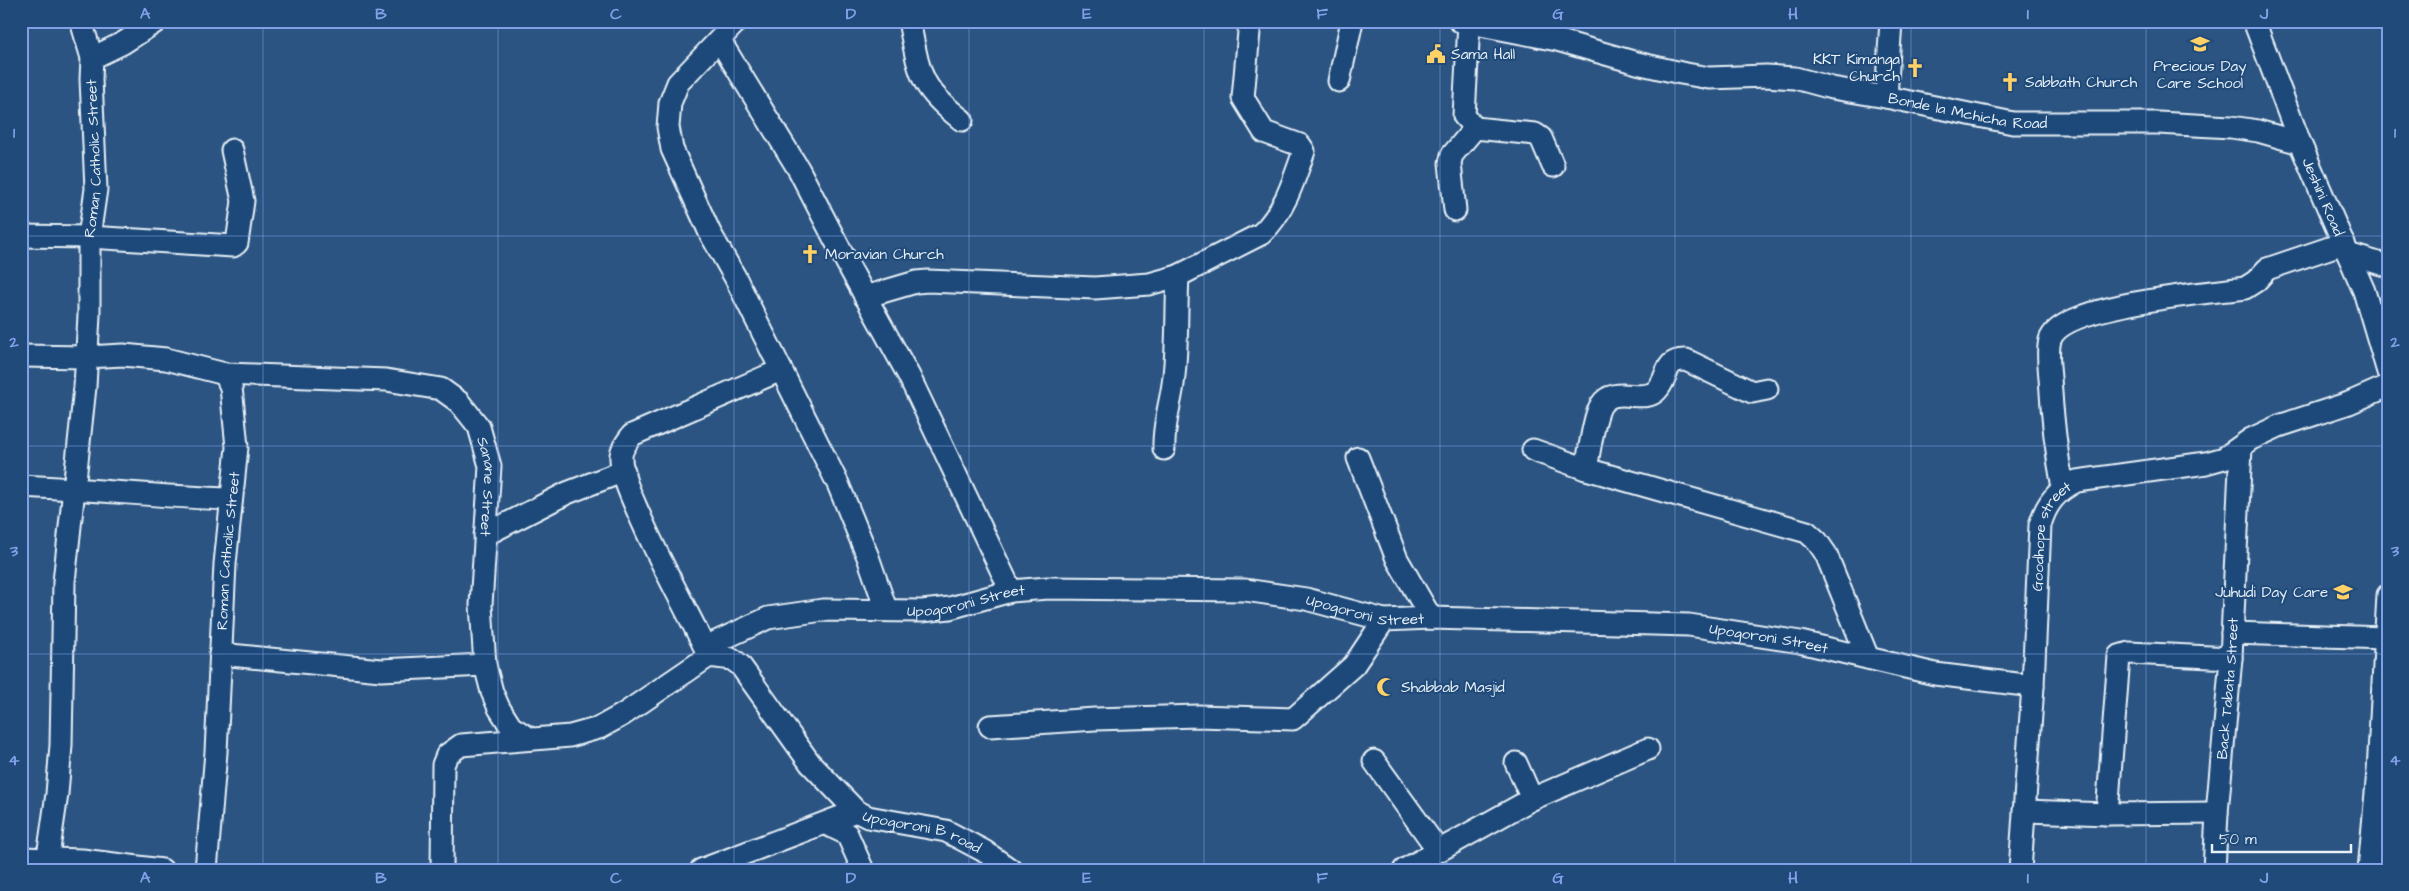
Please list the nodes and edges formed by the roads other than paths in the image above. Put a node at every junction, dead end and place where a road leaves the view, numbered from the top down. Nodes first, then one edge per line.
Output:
1 (81, 21) edge
2 (157, 21) edge
3 (737, 21) edge
4 (908, 21) edge
5 (1250, 21) edge
6 (1352, 21) edge
7 (1891, 21) edge
8 (2254, 21) edge
9 (1464, 22) edge
10 (720, 41) junction
11 (92, 58) junction
12 (1339, 81) dead end
13 (1886, 96) junction
14 (962, 120) dead end
15 (1475, 128) junction
16 (2300, 143) junction
17 (232, 150) dead end
18 (1553, 166) dead end
19 (1455, 210) dead end
20 (21, 236) edge
21 (90, 237) junction
22 (2346, 248) junction
23 (2388, 266) edge
24 (1178, 276) junction
25 (865, 297) junction
26 (21, 356) edge
27 (87, 357) junction
28 (781, 370) junction
29 (2388, 372) edge
30 (225, 374) junction
31 (2388, 386) edge
32 (1767, 389) dead end
33 (2242, 447) junction
34 (1164, 449) dead end
35 (1533, 450) dead end
36 (1358, 458) dead end
37 (1586, 469) junction
38 (624, 471) junction
39 (21, 486) edge
40 (75, 488) junction
41 (2063, 488) junction
42 (231, 500) junction
43 (486, 535) junction
44 (1011, 591) junction
45 (2388, 595) edge
46 (886, 609) junction
47 (1431, 618) junction
48 (1384, 620) junction
49 (2232, 633) junction
50 (2385, 638) junction
51 (707, 652) junction
52 (220, 654) junction
53 (1868, 658) junction
54 (2231, 658) junction
55 (485, 665) junction
56 (2033, 686) junction
57 (990, 726) dead end
58 (530, 739) junction
59 (1648, 749) dead end
60 (1374, 761) dead end
61 (1516, 763) dead end
62 (1532, 799) junction
63 (856, 811) junction
64 (2024, 811) junction
65 (2217, 813) junction
66 (2107, 814) junction
67 (826, 824) junction
68 (1438, 850) junction
69 (21, 858) edge
70 (46, 864) edge
71 (162, 870) edge
72 (206, 870) edge
73 (442, 870) edge
74 (701, 870) edge
75 (863, 870) edge
76 (1010, 870) edge
77 (1404, 870) edge
78 (2020, 870) edge
79 (2214, 870) edge
80 (2368, 870) edge

1 - 11 street, Roman Catholic Street
2 - 11 street
3 - 10 street
4 - 14 street
5 - 24 street
6 - 12 street
7 - 13 street
8 - 16 street, Jeshini Road
9 - 13 street, Bonde la Mchicha Road
9 - 15 street
10 - 25 street
10 - 28 street
11 - 21 street, Roman Catholic Street
13 - 16 street, Bonde la Mchicha Road
15 - 18 street
15 - 19 street
16 - 22 street, Jeshini Road
17 - 21 street
20 - 21 street
21 - 27 street, Roman Catholic Street
22 - 23 street
22 - 29 street, Jeshini Road
22 - 41 street
24 - 25 street
24 - 34 street
25 - 44 street
26 - 27 street
27 - 30 street
27 - 40 street, Roman Catholic Street
28 - 38 street
28 - 46 street
30 - 42 street, Roman Catholic Street
30 - 43 street, Sanane Street
31 - 33 street, Goodhope street
32 - 37 street
33 - 41 street, Goodhope street
33 - 49 street, Back Tabata Street
35 - 37 street
36 - 47 street
37 - 53 street
38 - 43 street
38 - 51 street
39 - 40 street
40 - 42 street
40 - 70 street, Roman Catholic Street
41 - 56 street, Goodhope street
42 - 52 street, Roman Catholic Street
43 - 55 street, Sanane Street
44 - 46 street, Upogoroni Street
44 - 48 street, Upogoroni Street
45 - 50 street
46 - 51 street, Upogoroni Street
47 - 48 street, Upogoroni Street
47 - 53 street, Upogoroni Street
48 - 57 street
49 - 50 street
49 - 54 street, Back Tabata Street
50 - 80 street
51 - 58 street, Upogoroni Street
51 - 63 street
52 - 55 street
52 - 72 street, Roman Catholic Street
53 - 56 street, Upogoroni Street
54 - 65 street, Back Tabata Street
54 - 66 street
55 - 58 street, Sanane Street
56 - 64 street, Goodhope street
58 - 73 street, Upogoroni Street
59 - 62 street
60 - 68 street
61 - 62 street
62 - 68 street
63 - 67 street
63 - 76 street, Upogoroni B road
64 - 66 street
64 - 78 street, Goodhope street
65 - 66 street
65 - 79 street, Back Tabata Street
67 - 74 street
67 - 75 street
68 - 77 street
69 - 70 street
70 - 71 street

